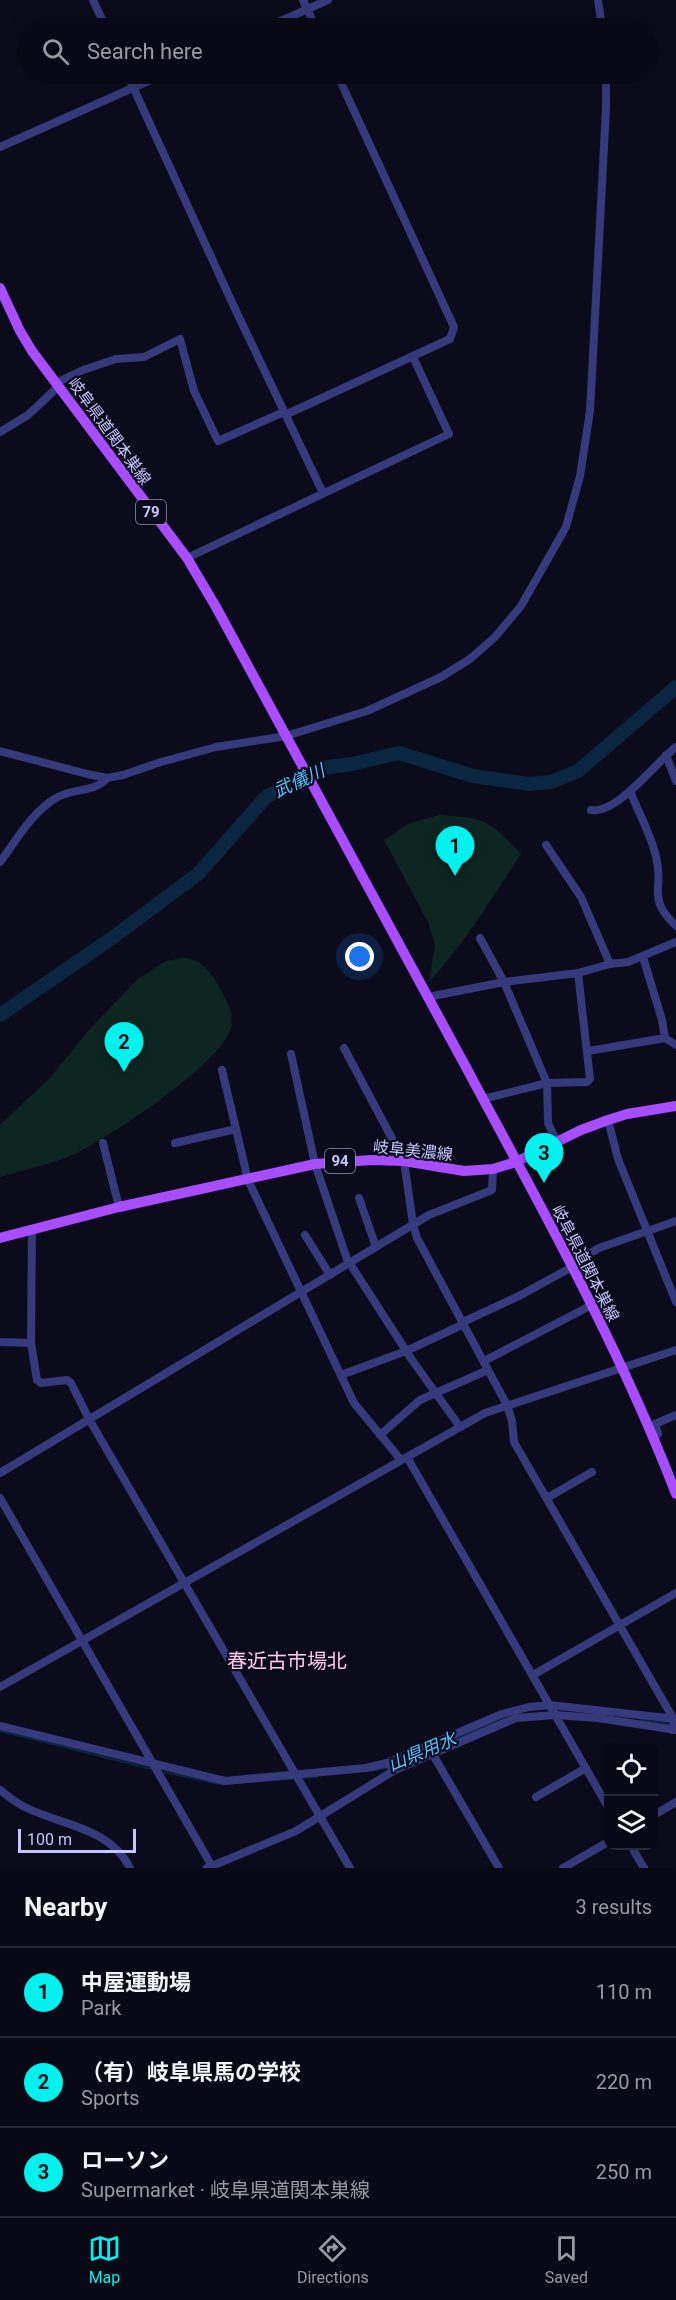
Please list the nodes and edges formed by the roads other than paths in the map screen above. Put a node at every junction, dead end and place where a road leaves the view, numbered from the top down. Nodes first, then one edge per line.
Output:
1 (93, 0) edge
2 (303, 0) edge
3 (328, 0) edge
4 (598, 0) edge
5 (308, 10) junction
6 (101, 18) edge
7 (289, 18) edge
8 (312, 18) edge
9 (601, 18) edge
10 (132, 84) edge
11 (140, 84) edge
12 (342, 84) edge
13 (606, 84) edge
14 (133, 87) junction
15 (0, 147) edge
16 (0, 288) edge
17 (413, 357) junction
18 (58, 384) junction
19 (284, 413) junction
20 (0, 432) edge
21 (323, 493) junction
22 (187, 558) junction
23 (288, 740) junction
24 (676, 747) edge
25 (0, 751) edge
26 (666, 755) junction
27 (107, 778) junction
28 (676, 781) edge
29 (630, 791) junction
30 (591, 810) dead end
31 (546, 845) dead end
32 (0, 862) edge
33 (676, 926) edge
34 (480, 938) dead end
35 (676, 942) edge
36 (643, 957) junction
37 (610, 964) junction
38 (578, 973) junction
39 (504, 982) junction
40 (428, 997) junction
41 (665, 1038) junction
42 (676, 1046) edge
43 (344, 1048) dead end
44 (588, 1051) junction
45 (291, 1054) dead end
46 (222, 1070) dead end
47 (547, 1083) junction
48 (483, 1099) junction
49 (676, 1106) edge
50 (608, 1120) junction
51 (236, 1129) junction
52 (557, 1142) junction
53 (103, 1143) dead end
54 (175, 1143) dead end
55 (404, 1161) junction
56 (516, 1162) junction
57 (315, 1164) junction
58 (493, 1169) junction
59 (248, 1180) junction
60 (359, 1198) dead end
61 (119, 1207) junction
62 (676, 1221) edge
63 (413, 1224) junction
64 (33, 1230) junction
65 (647, 1231) junction
66 (305, 1234) dead end
67 (0, 1238) edge
68 (376, 1247) junction
69 (350, 1263) junction
70 (571, 1265) junction
71 (330, 1275) junction
72 (302, 1291) junction
73 (676, 1302) edge
74 (592, 1305) junction
75 (463, 1323) junction
76 (0, 1342) edge
77 (31, 1343) junction
78 (676, 1350) edge
79 (406, 1351) junction
80 (483, 1361) junction
81 (623, 1368) junction
82 (488, 1370) junction
83 (341, 1375) junction
84 (434, 1393) junction
85 (507, 1405) junction
86 (676, 1415) edge
87 (89, 1419) junction
88 (460, 1427) junction
89 (380, 1435) junction
90 (654, 1438) junction
91 (404, 1459) junction
92 (592, 1472) dead end
93 (0, 1473) edge
94 (676, 1494) edge
95 (0, 1498) edge
96 (547, 1498) junction
97 (186, 1583) junction
98 (676, 1593) edge
99 (620, 1626) junction
100 (82, 1640) junction
101 (533, 1675) junction
102 (0, 1687) edge
103 (550, 1705) junction
104 (555, 1714) junction
105 (0, 1726) edge
106 (674, 1726) edge
107 (432, 1753) junction
108 (154, 1763) junction
109 (387, 1763) junction
110 (586, 1768) junction
111 (395, 1770) junction
112 (295, 1774) junction
113 (0, 1790) edge
114 (536, 1797) dead end
115 (604, 1799) edge
116 (676, 1802) edge
117 (658, 1813) edge
118 (320, 1817) junction
119 (604, 1845) edge
120 (634, 1850) edge
121 (211, 1867) edge
122 (130, 1868) edge
123 (350, 1868) edge
124 (499, 1868) edge
125 (563, 1868) edge
126 (644, 1868) edge

1 - 6 street
2 - 5 street
3 - 5 street
4 - 9 street
5 - 7 street
5 - 8 street
10 - 14 street
11 - 14 street
12 - 17 street
13 - 23 street
14 - 15 street
14 - 19 street
16 - 18 main road, 岐阜県道関本巣線 / 79
17 - 19 street
17 - 21 street
18 - 19 street
18 - 20 street
18 - 22 main road, 岐阜県道関本巣線 / 79
19 - 21 street
21 - 22 street
22 - 23 main road, 岐阜県道関本巣線 / 79
23 - 27 street
23 - 40 main road, 岐阜県道関本巣線 / 79
24 - 26 street
25 - 27 street
26 - 28 street
26 - 29 street
27 - 32 street
29 - 30 street
29 - 33 street
31 - 37 street
34 - 39 street
35 - 36 street
36 - 37 street
36 - 41 street
37 - 38 street
38 - 39 street
38 - 44 street
39 - 40 street
39 - 47 street
40 - 48 main road, 岐阜県道関本巣線 / 79
41 - 42 street
41 - 44 street
43 - 55 street
44 - 47 street
45 - 57 street
46 - 51 street
47 - 48 street
47 - 52 street
48 - 56 main road, 岐阜県道関本巣線 / 79
49 - 50 main road, 岐阜美濃線 / 94
50 - 52 main road, 岐阜美濃線 / 94
50 - 65 street
51 - 54 street
51 - 59 street
52 - 56 main road, 岐阜美濃線 / 94
53 - 61 street
55 - 57 main road, 岐阜美濃線 / 94
55 - 58 main road, 岐阜美濃線 / 94
55 - 63 street
56 - 58 main road, 岐阜美濃線 / 94
56 - 70 main road, 岐阜県道関本巣線 / 79
57 - 59 main road, 岐阜美濃線 / 94
57 - 69 street
58 - 63 street
59 - 61 main road, 岐阜美濃線 / 94
59 - 72 street
60 - 68 street
61 - 64 main road, 岐阜美濃線 / 94
62 - 65 street
63 - 68 street
63 - 75 street
64 - 67 main road, 岐阜美濃線 / 94
64 - 77 street
65 - 70 street
65 - 73 street
66 - 71 street
68 - 69 street
69 - 71 street
69 - 79 street
70 - 74 main road, 岐阜県道関本巣線 / 79
70 - 75 street
71 - 72 street
72 - 83 street
72 - 87 street
74 - 80 street
74 - 81 main road, 岐阜県道関本巣線 / 79
75 - 79 street
75 - 80 street
76 - 77 street
77 - 87 street
78 - 81 street
79 - 83 street
79 - 84 street
80 - 82 street
81 - 85 street
81 - 90 main road, 岐阜県道関本巣線 / 79
82 - 84 street
82 - 85 street
83 - 89 street
84 - 88 street
84 - 89 street
85 - 88 street
85 - 96 street
86 - 90 street
87 - 93 street
87 - 97 street
88 - 91 street
89 - 91 street
90 - 94 main road, 岐阜県道関本巣線 / 79
91 - 97 street
91 - 101 street
92 - 96 street
95 - 100 street
96 - 99 street
97 - 100 street
97 - 112 street
98 - 99 street
99 - 101 street
99 - 106 street
100 - 102 street
100 - 108 street
101 - 103 street
103 - 104 street
103 - 106 street
103 - 109 street
104 - 106 street
104 - 107 street
104 - 110 street
105 - 108 street
107 - 111 street
107 - 124 street
108 - 112 street
108 - 121 street
109 - 111 street
109 - 112 street
110 - 114 street
110 - 115 street
111 - 118 street
112 - 118 street
113 - 122 street
116 - 117 street
118 - 121 street
118 - 123 street
119 - 125 street
120 - 126 street

